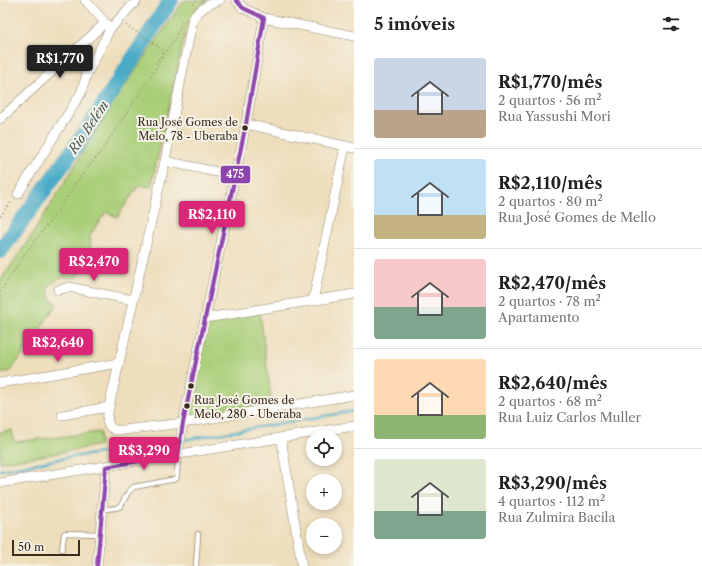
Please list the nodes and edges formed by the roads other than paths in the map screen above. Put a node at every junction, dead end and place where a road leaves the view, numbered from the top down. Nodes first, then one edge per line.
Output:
1 (85, 0) edge
2 (137, 0) edge
3 (220, 0) edge
4 (236, 0) edge
5 (264, 18) junction
6 (108, 26) junction
7 (354, 36) edge
8 (73, 53) junction
9 (87, 74) junction
10 (0, 119) edge
11 (246, 124) junction
12 (350, 147) edge
13 (165, 161) junction
14 (235, 176) junction
15 (18, 194) road end
16 (58, 290) dead end
17 (354, 294) edge
18 (132, 300) junction
19 (312, 301) junction
20 (206, 318) junction
21 (119, 363) junction
22 (0, 383) edge
23 (354, 395) edge
24 (109, 407) junction
25 (62, 415) dead end
26 (183, 423) junction
27 (354, 426) edge
28 (281, 438) junction
29 (178, 454) junction
30 (106, 467) junction
31 (0, 483) edge
32 (102, 509) junction
33 (100, 534) junction
34 (198, 534) dead end
35 (62, 549) dead end
36 (97, 566) edge
37 (196, 566) edge
38 (302, 566) edge

1 - 6 street
2 - 6 street
3 - 13 street
4 - 5 street
5 - 7 street
5 - 11 street
6 - 8 street
6 - 9 street
8 - 9 street
8 - 10 street
9 - 15 street
11 - 12 street
11 - 14 street
12 - 19 street
13 - 14 street
13 - 18 street
14 - 20 street
16 - 18 street
17 - 19 street
18 - 21 street
19 - 20 street
20 - 26 street
21 - 22 street
21 - 24 street
23 - 26 street
24 - 25 street
24 - 26 street
26 - 29 street
27 - 28 street
28 - 29 street
28 - 38 street
29 - 30 street
29 - 32 lane
30 - 31 street
30 - 32 street
32 - 33 street
33 - 35 lane
33 - 36 street
34 - 37 lane

